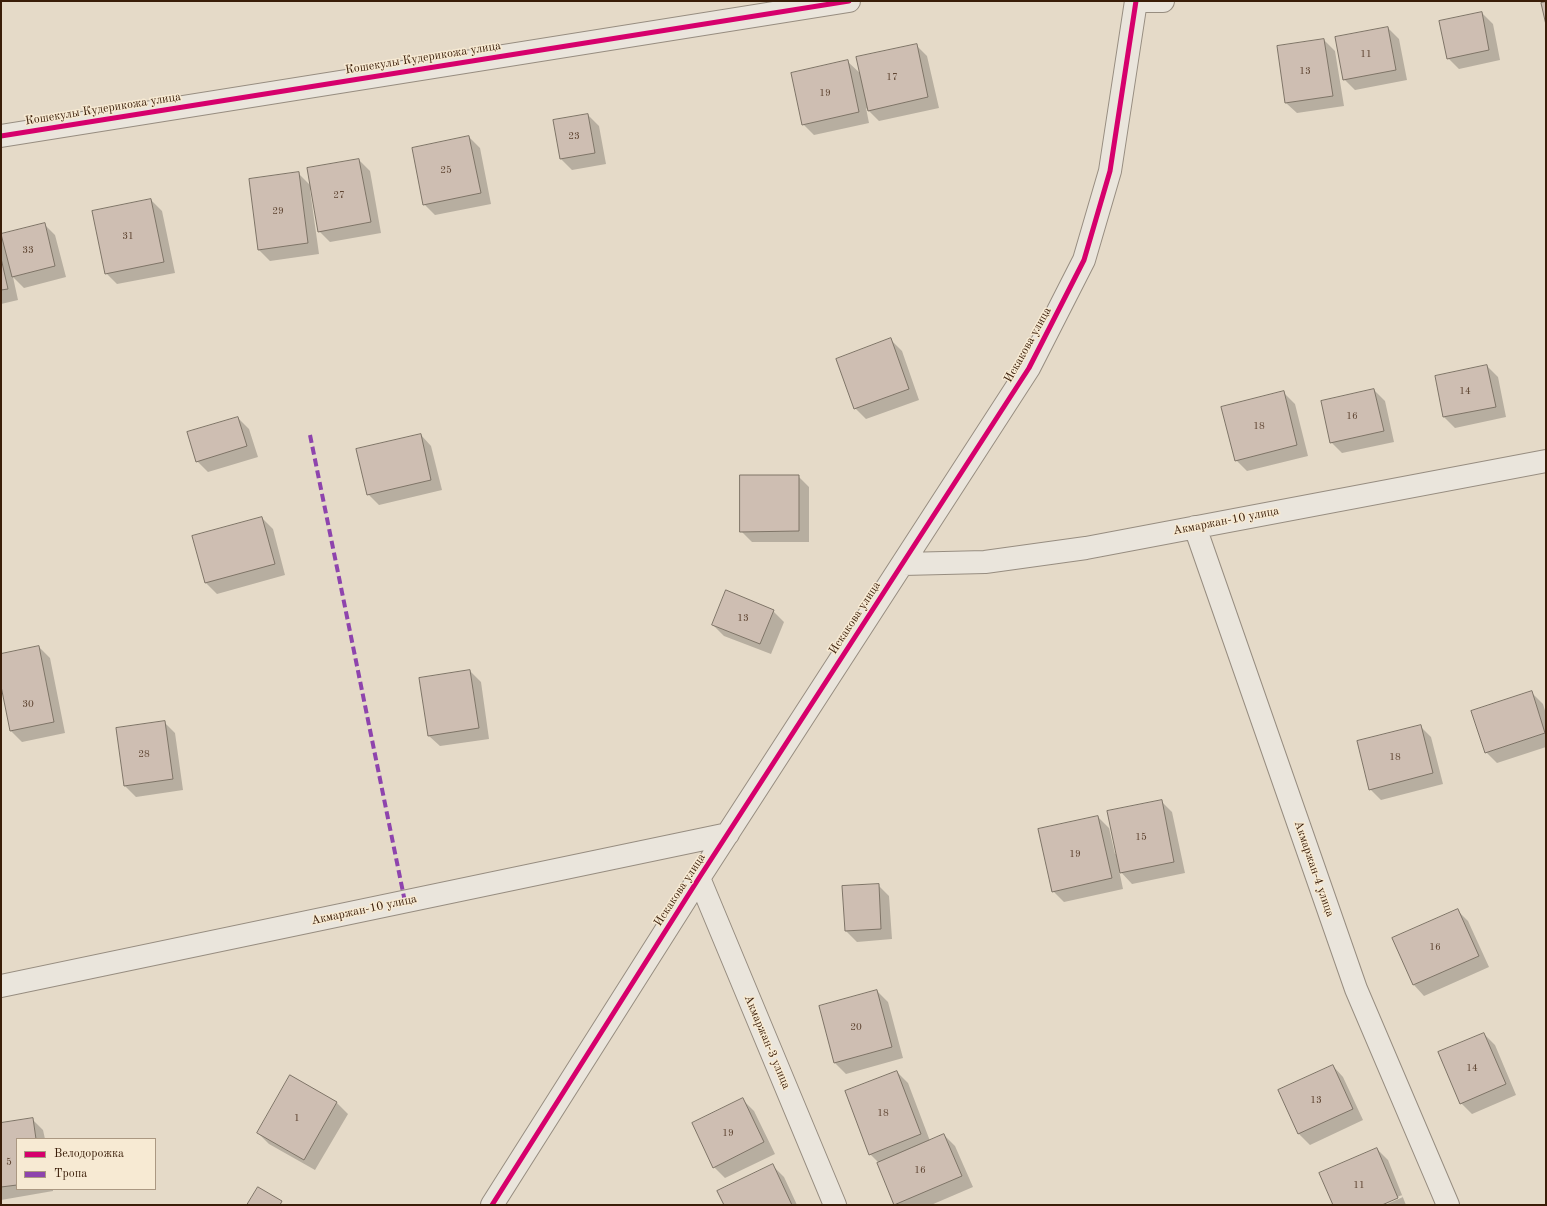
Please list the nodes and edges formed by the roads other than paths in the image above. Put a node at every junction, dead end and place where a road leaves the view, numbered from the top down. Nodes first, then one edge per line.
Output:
1 (849, 1) edge
2 (1136, 1) edge
3 (1163, 1) edge
4 (1, 136) edge
5 (1546, 461) edge
6 (1194, 527) junction
7 (903, 564) junction
8 (728, 834) junction
9 (699, 878) junction
10 (1, 986) edge
11 (492, 1205) edge
12 (835, 1205) edge
13 (1448, 1205) edge

1 - 4 street, Кошекулы Кудерикожа улица
2 - 3 street
2 - 7 street, Искакова улица
5 - 6 street, Акмаржан-10 улица
6 - 7 street, Акмаржан-10 улица
6 - 13 street, Акмаржан-4 улица
7 - 8 street, Искакова улица
8 - 9 street, Искакова улица
8 - 10 street, Акмаржан-10 улица
9 - 11 street, Искакова улица
9 - 12 street, Акмаржан-3 улица

